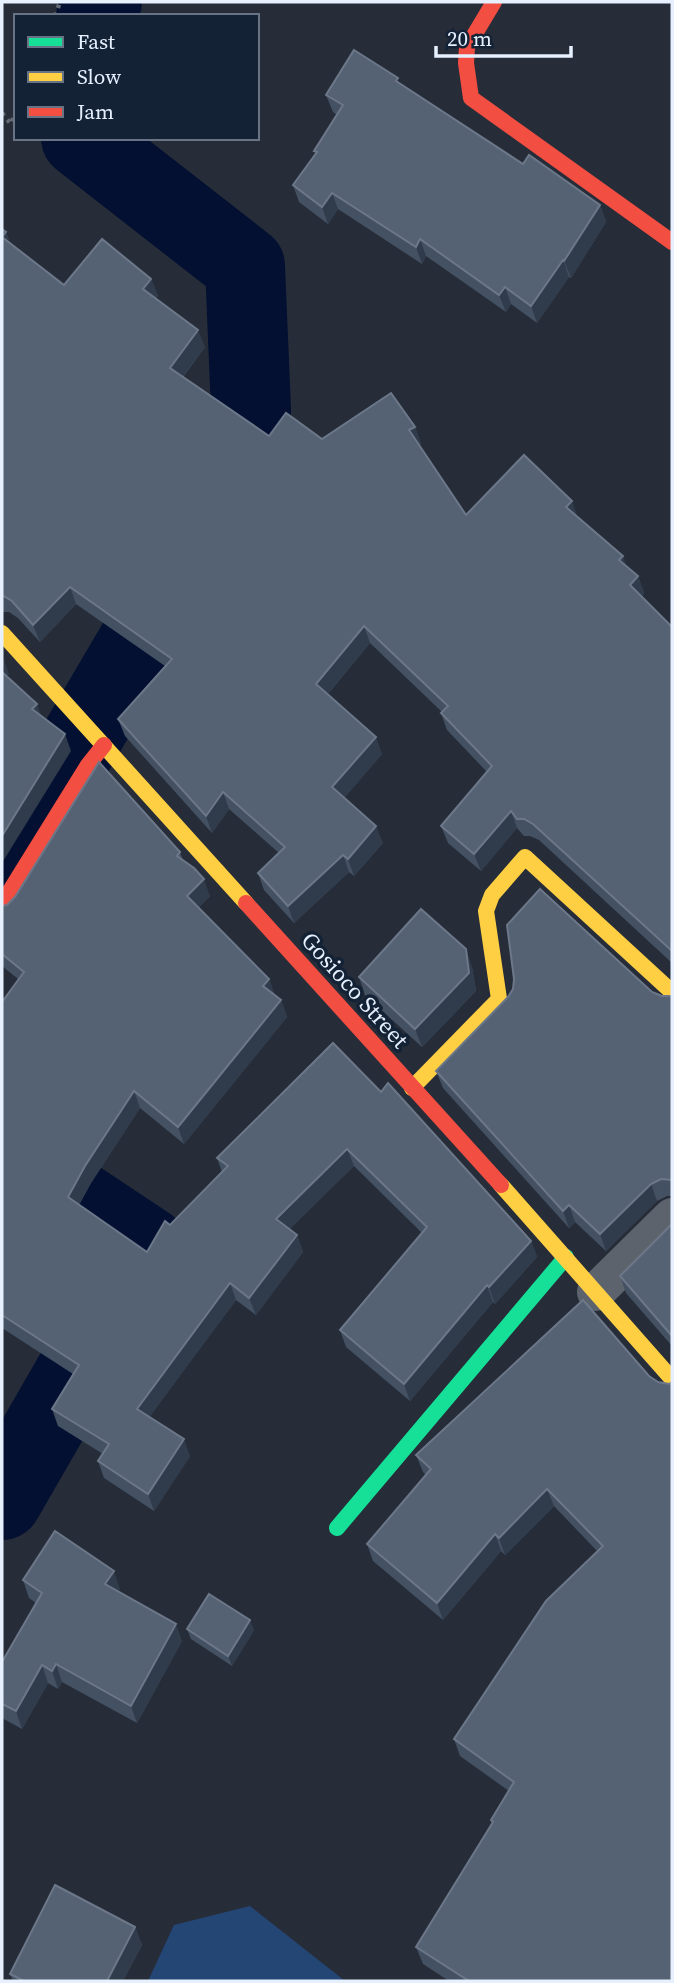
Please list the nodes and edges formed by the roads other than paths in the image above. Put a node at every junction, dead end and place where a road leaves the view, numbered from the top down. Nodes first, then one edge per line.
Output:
1 (494, 2) edge
2 (672, 242) edge
3 (2, 634) edge
4 (101, 742) junction
5 (3, 902) edge
6 (672, 992) edge
7 (412, 1088) junction
8 (672, 1217) edge
9 (566, 1257) junction
10 (596, 1292) junction
11 (672, 1379) edge
12 (337, 1528) dead end

1 - 2 street
3 - 4 street, Gosioco Street
4 - 5 street
4 - 7 street, Gosioco Street
6 - 7 street
7 - 9 street, Gosioco Street
8 - 10 street
9 - 10 street, Gosioco Street
9 - 12 street
10 - 11 street, Gosioco Street

